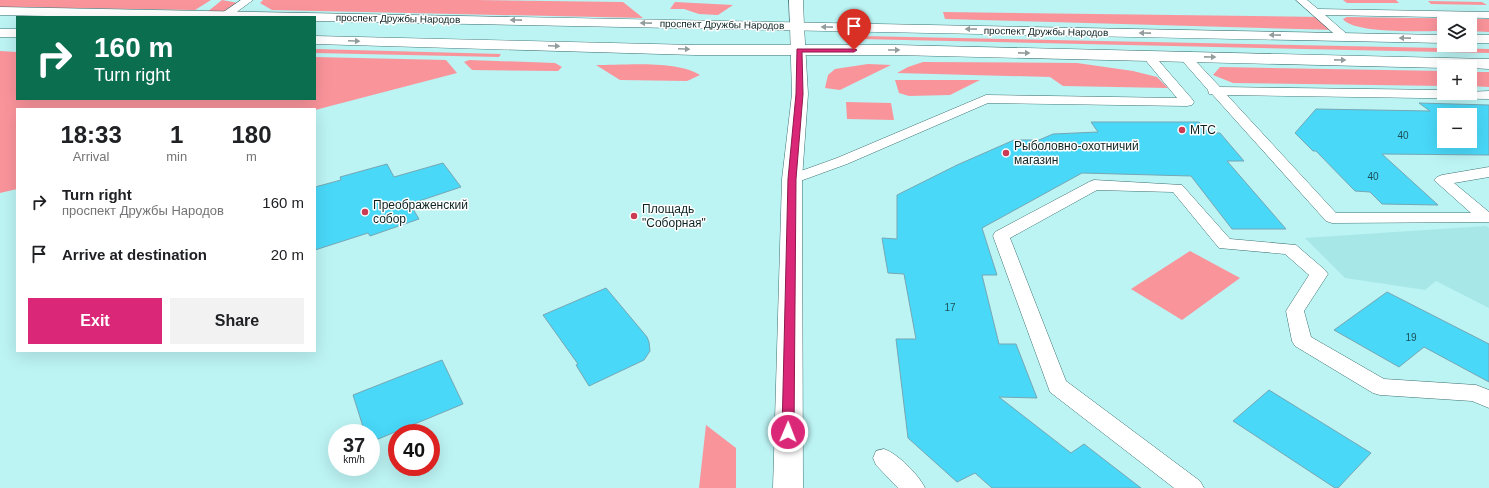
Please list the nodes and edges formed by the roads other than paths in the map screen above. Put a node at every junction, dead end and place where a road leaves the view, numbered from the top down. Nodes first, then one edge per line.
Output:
1 (248, 0) edge
2 (796, 0) edge
3 (1301, 0) edge
4 (0, 11) edge
5 (1314, 12) junction
6 (226, 15) junction
7 (1489, 15) edge
8 (278, 16) edge
9 (316, 17) edge
10 (797, 26) junction
11 (0, 33) edge
12 (16, 33) edge
13 (1344, 37) junction
14 (1437, 39) edge
15 (1477, 39) edge
16 (316, 40) edge
17 (1489, 40) edge
18 (799, 50) junction
19 (1148, 56) junction
20 (1185, 57) junction
21 (1489, 64) edge
22 (1214, 91) junction
23 (1489, 95) edge
24 (1489, 172) edge
25 (792, 179) junction
26 (1489, 400) edge
27 (884, 458) dead end
28 (790, 485) edge
29 (913, 488) edge
30 (1192, 488) edge

1 - 6 lane
2 - 10 main road
3 - 5 lane
4 - 6 main road, проспект Дружбы Народов
5 - 7 lane
5 - 13 lane
8 -> 6 main road, проспект Дружбы Народов
10 -> 9 main road, проспект Дружбы Народов
13 -> 10 main road, проспект Дружбы Народов
10 - 18 main road
11 - 12 main road
14 -> 13 main road, проспект Дружбы Народов
15 - 17 main road
16 -> 18 main road, проспект Дружбы Народов
18 -> 19 main road, проспект Дружбы Народов
18 - 25 main road
19 - 20 main road, проспект Дружбы Народов
19 - 25 lane
20 -> 21 main road, проспект Дружбы Народов
20 - 22 lane
22 - 23 lane
22 - 24 lane
25 - 28 main road
26 - 30 lane
27 - 29 lane

